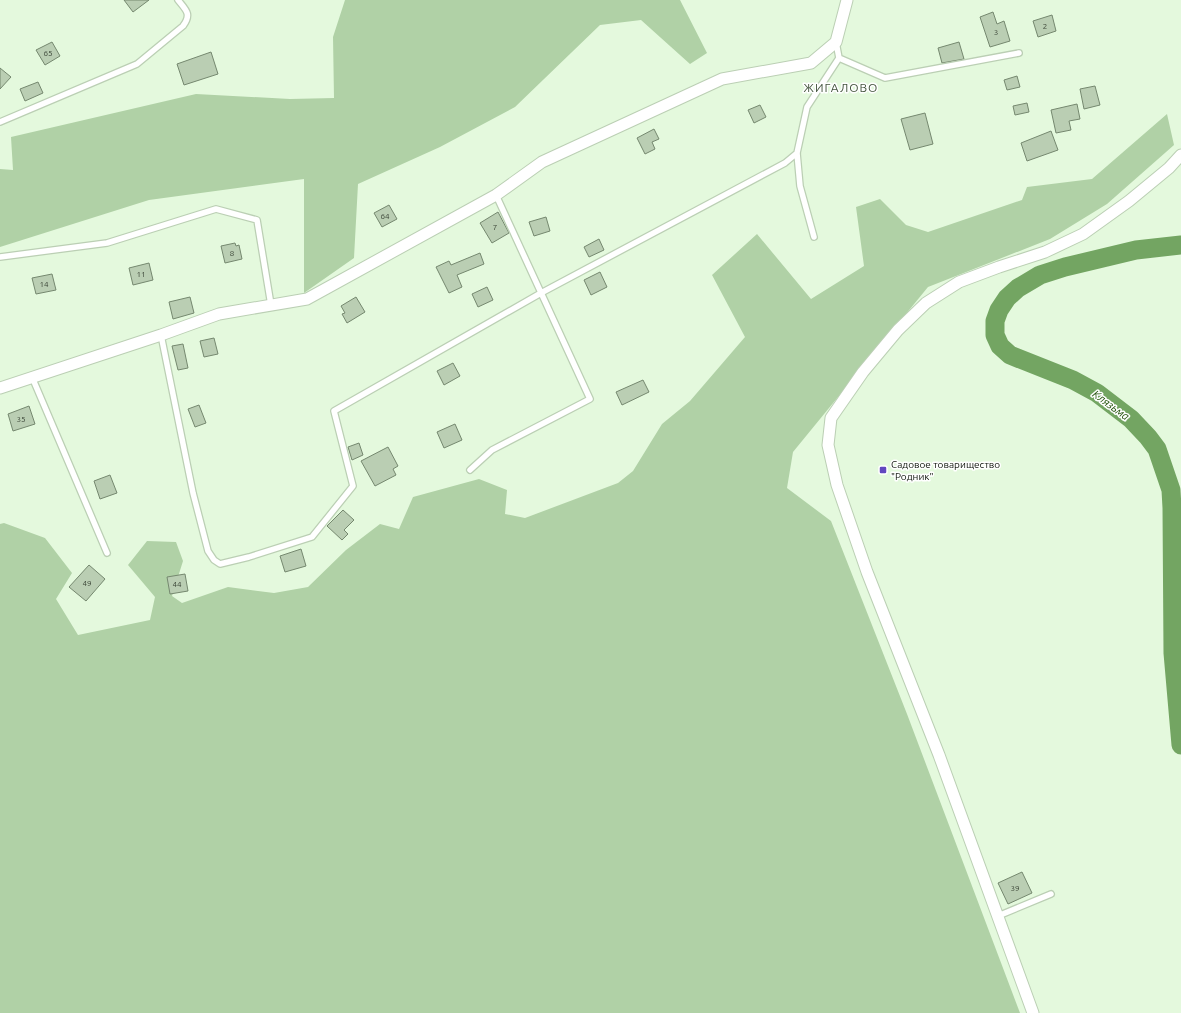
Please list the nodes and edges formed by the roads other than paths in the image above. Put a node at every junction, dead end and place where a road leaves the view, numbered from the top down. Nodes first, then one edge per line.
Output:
1 (178, 0) edge
2 (848, 0) edge
3 (836, 42) junction
4 (1019, 53) dead end
5 (839, 58) junction
6 (0, 122) edge
7 (797, 153) junction
8 (1181, 154) edge
9 (496, 195) junction
10 (814, 236) dead end
11 (0, 257) edge
12 (541, 293) junction
13 (272, 305) junction
14 (161, 335) junction
15 (32, 377) junction
16 (0, 388) edge
17 (470, 470) dead end
18 (107, 553) dead end
19 (1051, 894) dead end
20 (998, 916) junction
21 (1034, 1013) edge

1 - 6 lane
2 - 3 street
3 - 5 lane
3 - 9 street
4 - 5 lane
5 - 7 lane
7 - 10 lane
7 - 12 lane
8 - 20 street
9 - 12 lane
9 - 13 street
11 - 13 lane
12 - 14 lane
12 - 17 lane
13 - 14 street
14 - 15 street
15 - 16 street
15 - 18 lane
19 - 20 lane
20 - 21 street

